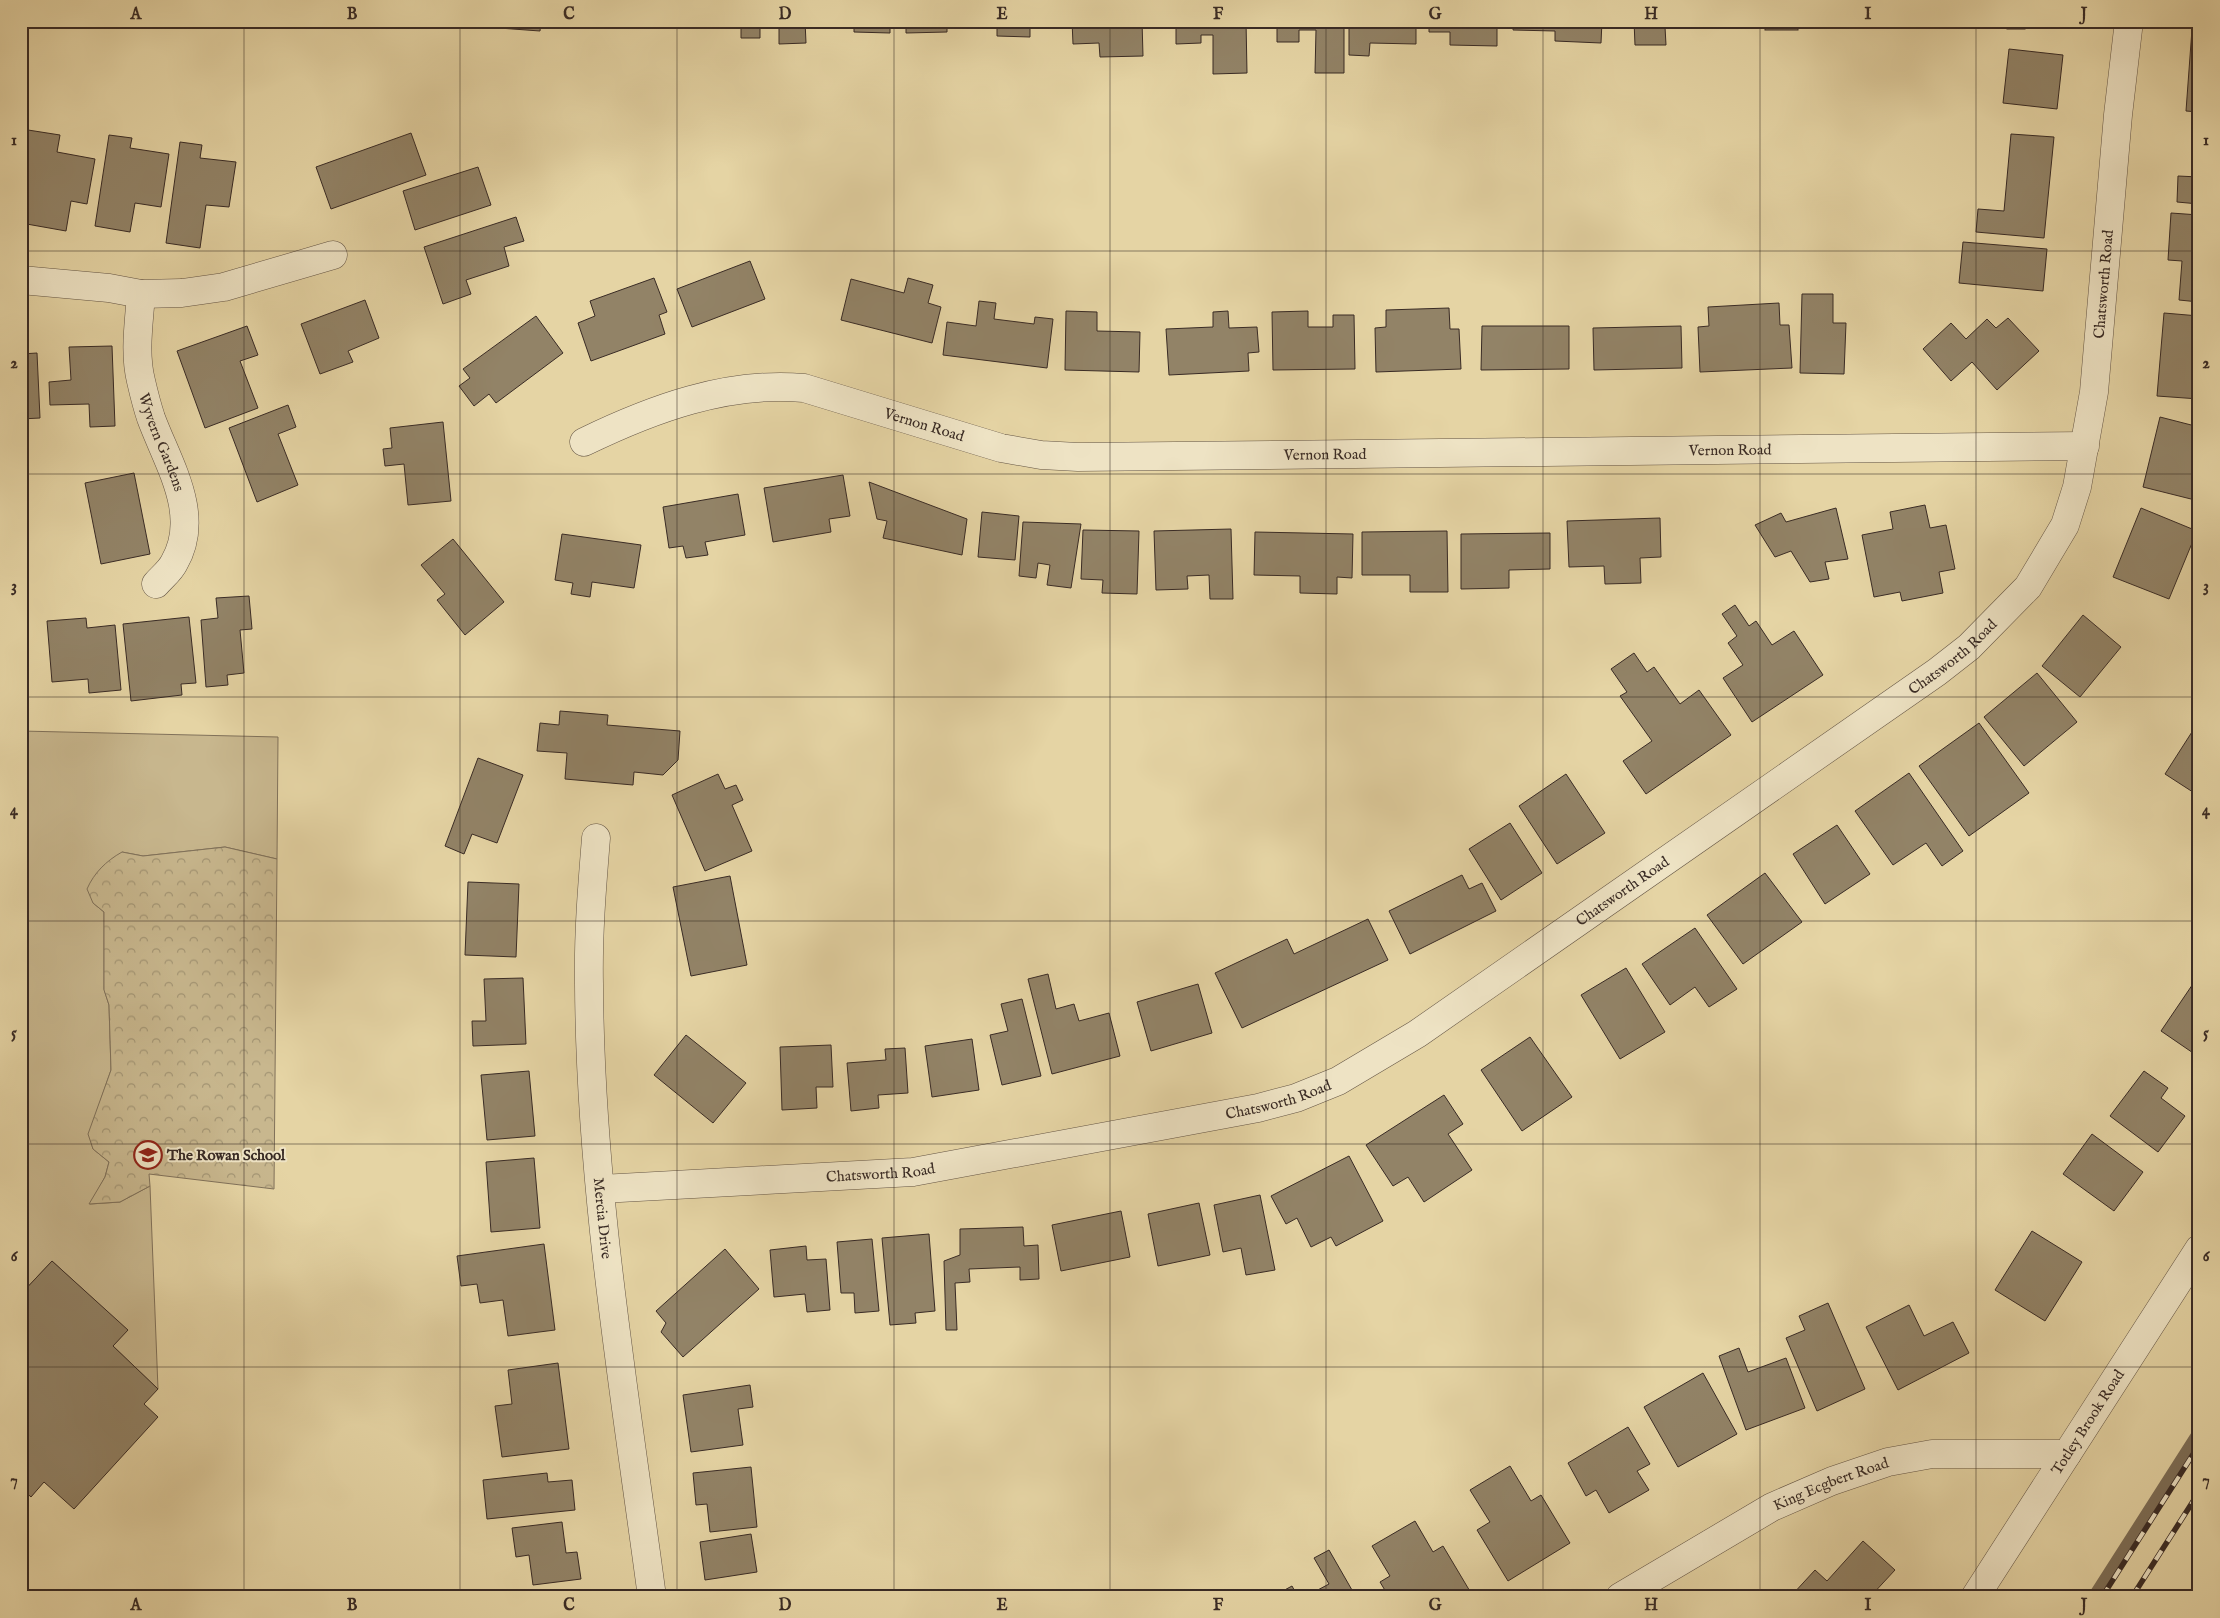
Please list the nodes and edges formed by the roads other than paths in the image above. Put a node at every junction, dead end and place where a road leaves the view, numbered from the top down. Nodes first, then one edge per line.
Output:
1 (2129, 21) edge
2 (333, 255) dead end
3 (21, 280) edge
4 (141, 294) junction
5 (584, 442) dead end
6 (2085, 446) junction
7 (156, 584) dead end
8 (596, 838) dead end
9 (601, 1189) junction
10 (2199, 1249) edge
11 (2067, 1454) junction
12 (652, 1597) edge
13 (1620, 1597) edge
14 (1975, 1597) edge

1 - 6 street, Chatsworth Road
2 - 4 street
3 - 4 street
4 - 7 street, Wyvern Gardens
5 - 6 street, Vernon Road
6 - 9 street, Chatsworth Road
8 - 9 street, Mercia Drive
9 - 12 street, Mercia Drive
10 - 11 street, Totley Brook Road
11 - 13 street, King Ecgbert Road
11 - 14 street, Totley Brook Road

